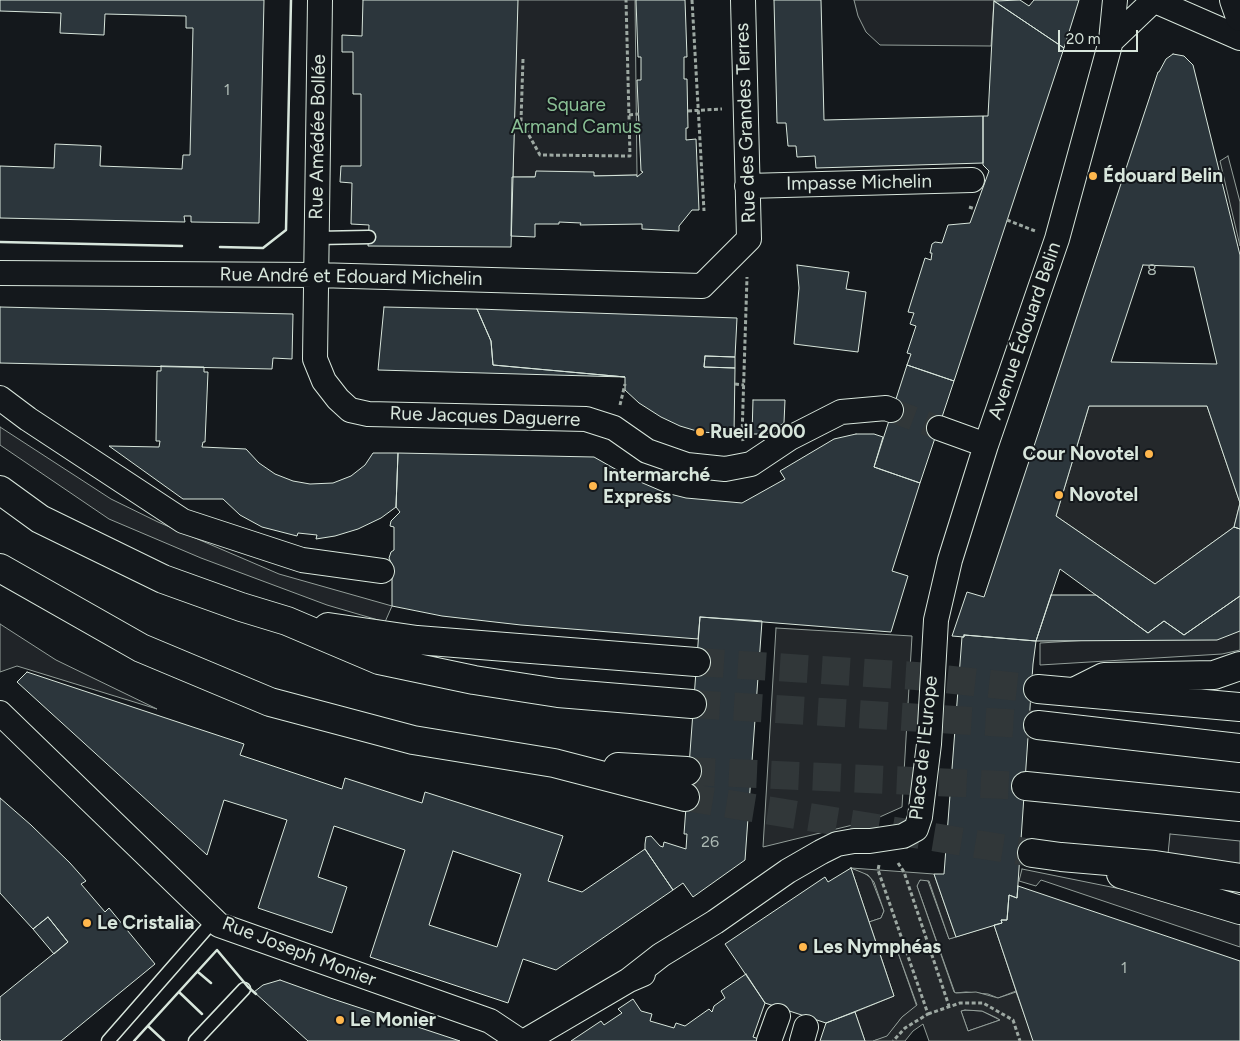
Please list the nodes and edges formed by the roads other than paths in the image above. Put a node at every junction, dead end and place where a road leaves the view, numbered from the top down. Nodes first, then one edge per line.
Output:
1 (320, 0) edge
2 (743, 0) edge
3 (1115, 0) edge
4 (1153, 0) edge
5 (1234, 0) edge
6 (1240, 18) edge
7 (1240, 38) edge
8 (1111, 41) junction
9 (972, 180) dead end
10 (747, 186) junction
11 (369, 237) dead end
12 (317, 238) junction
13 (0, 273) edge
14 (316, 274) junction
15 (702, 286) joint
16 (0, 398) edge
17 (891, 410) tunnel mouth
18 (939, 428) tunnel mouth
19 (986, 445) junction
20 (0, 490) edge
21 (0, 568) edge
22 (382, 571) dead end
23 (936, 620) joint
24 (287, 621) junction
25 (696, 662) tunnel mouth
26 (1240, 666) edge
27 (1038, 689) tunnel mouth
28 (1074, 692) junction
29 (692, 704) tunnel mouth
30 (1240, 707) edge
31 (0, 713) edge
32 (1038, 725) tunnel mouth
33 (1240, 748) edge
34 (686, 784) tunnel mouth
35 (1026, 786) tunnel mouth
36 (1240, 807) edge
37 (1032, 853) tunnel mouth
38 (1061, 858) junction
39 (1240, 878) edge
40 (1240, 910) edge
41 (214, 920) junction
42 (244, 989) dead end
43 (778, 1016) dead end
44 (108, 1041) edge
45 (195, 1041) edge
46 (520, 1041) edge
47 (525, 1041) edge
48 (769, 1041) edge

1 - 12 street, Rue Amédée Bollée
2 - 10 street, Rue des Grandes Terres
3 - 8 street, Avenue Édouard Belin
4 - 7 street
4 - 8 street
5 - 6 main road
8 - 19 street, Avenue Édouard Belin
9 - 10 street, Impasse Michelin
10 - 15 street, Rue des Grandes Terres
11 - 12 lane
12 - 14 street, Rue Amédée Bollée
13 - 14 street, Rue André et Edouard Michelin
14 - 15 street, Rue André et Edouard Michelin
14 - 17 street, Rue Jacques Daguerre
16 - 22 street
18 - 19 street
19 - 23 street, Avenue Édouard Belin
20 - 24 main road
21 - 34 main road
23 - 47 street, Place de l'Europe
24 - 25 main road
24 - 29 main road
26 - 28 main road
27 - 28 main road
28 - 30 main road
31 - 41 street, Rue Joseph Monier
32 - 33 main road
35 - 36 main road
37 - 38 main road
38 - 39 main road
38 - 40 main road
41 - 44 lane
41 - 46 street, Rue Joseph Monier
42 - 45 lane
43 - 48 street

